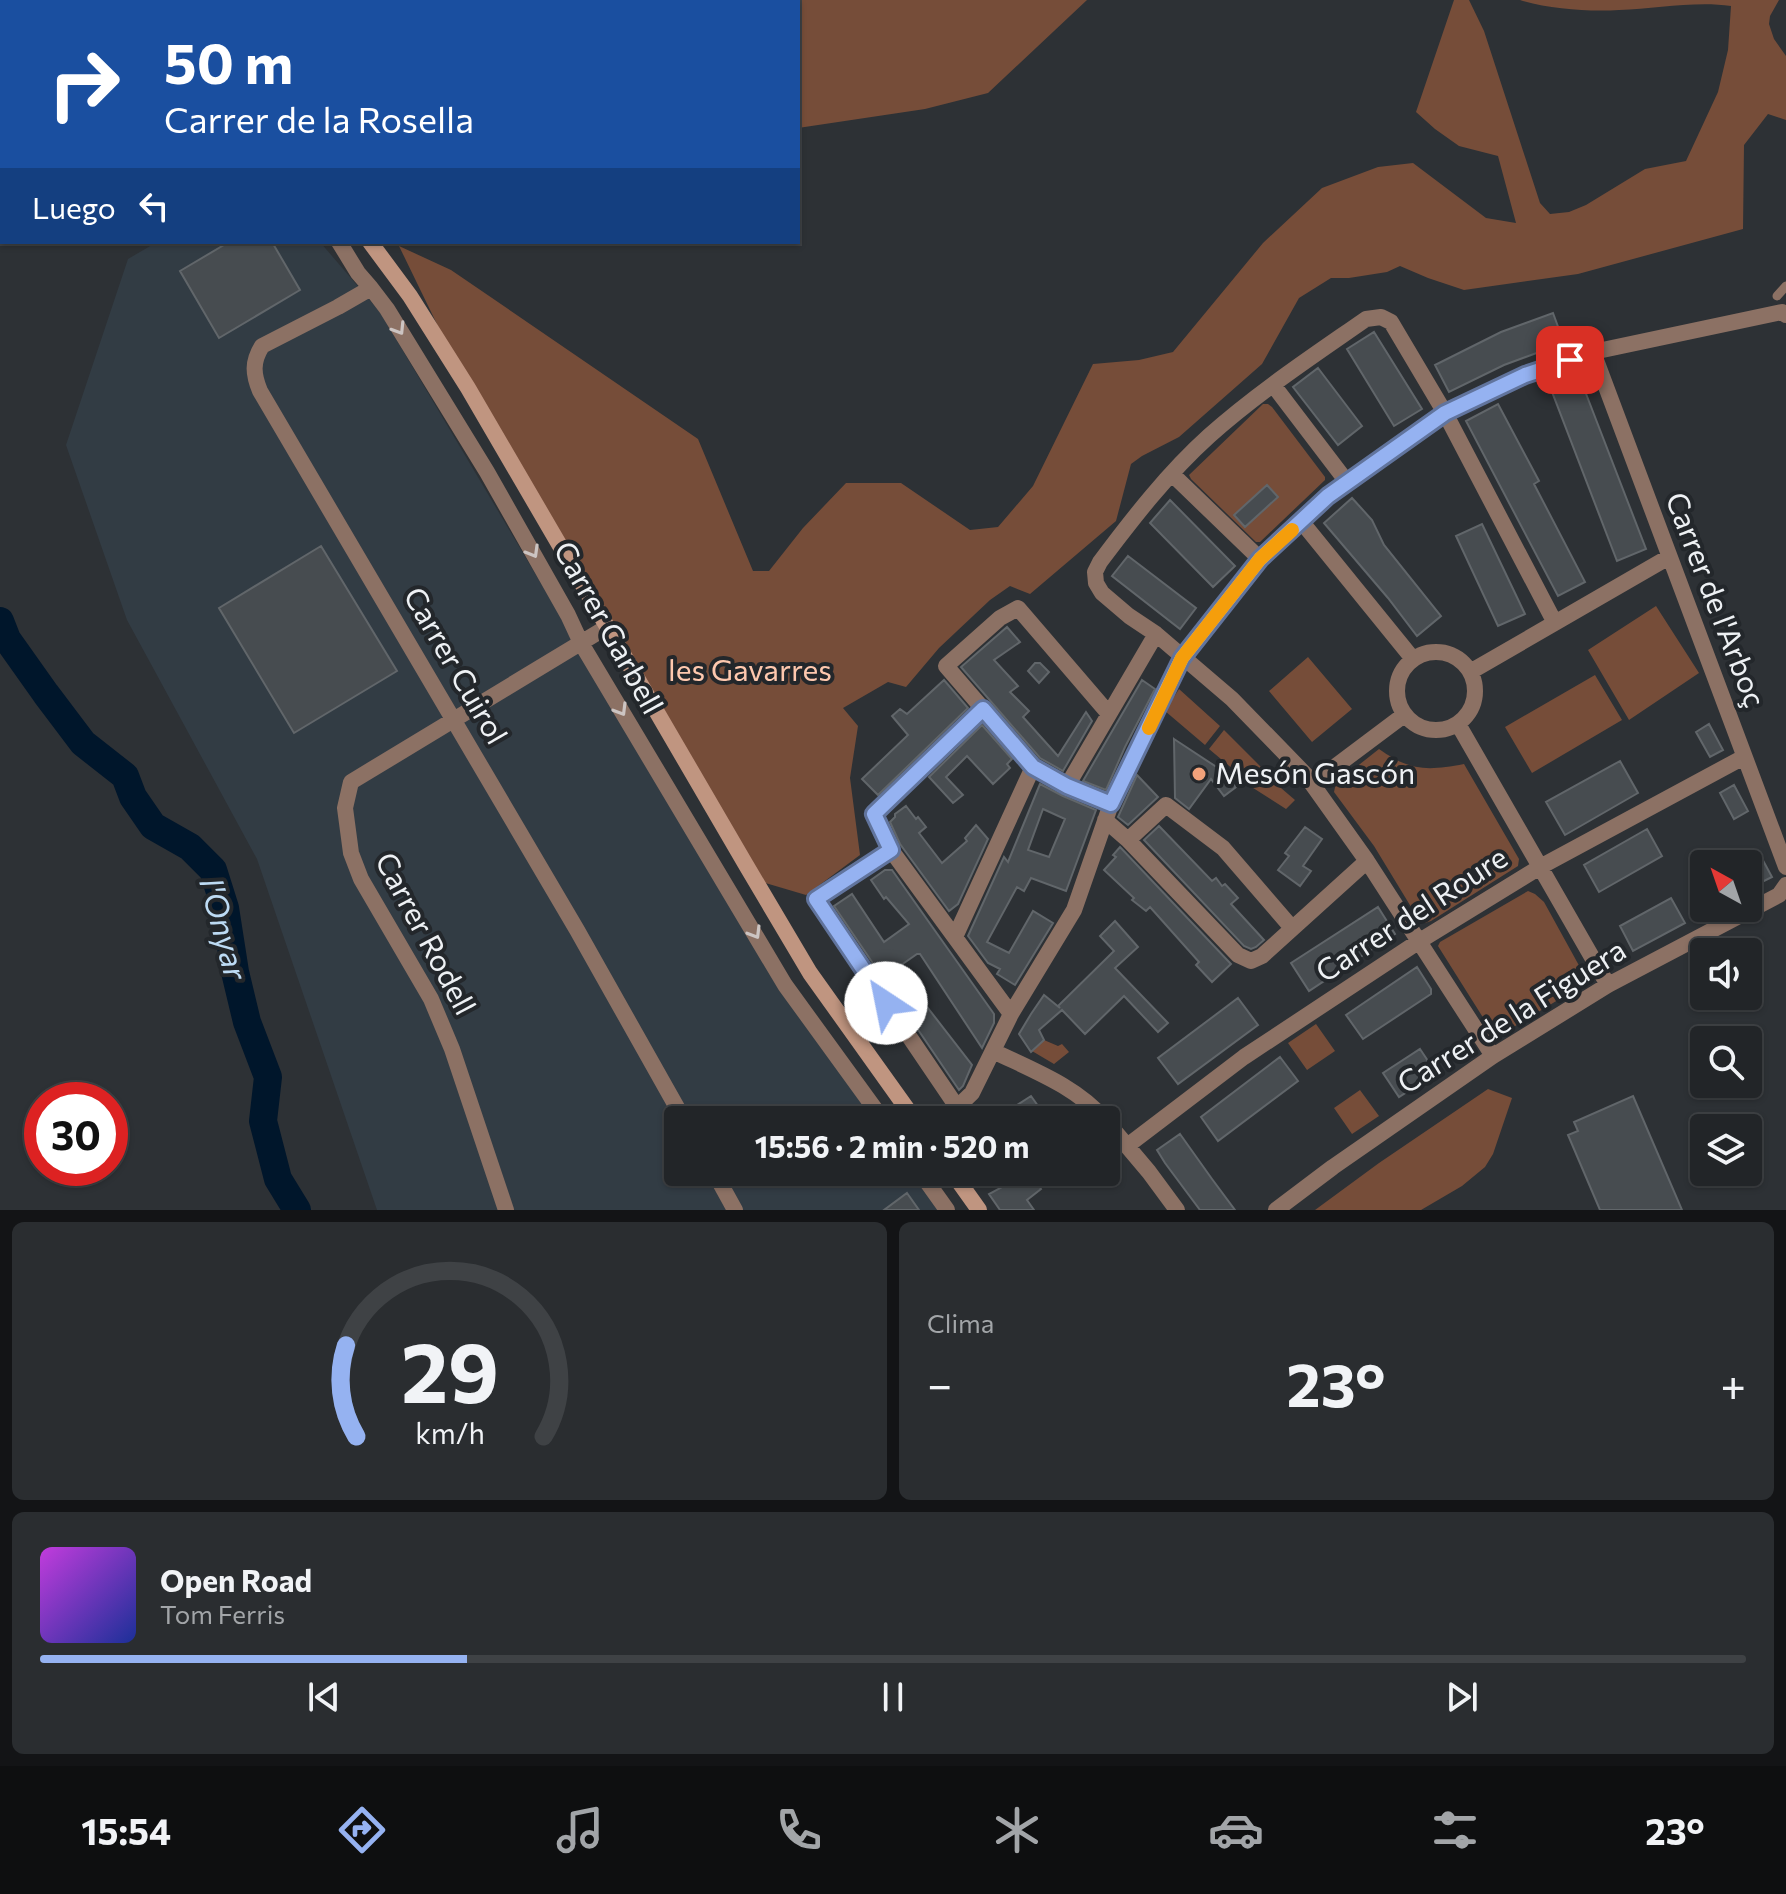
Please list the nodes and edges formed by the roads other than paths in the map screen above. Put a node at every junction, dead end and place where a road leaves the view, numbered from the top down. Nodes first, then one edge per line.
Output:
1 (340, 244) edge
2 (371, 244) edge
3 (1786, 286) edge
4 (371, 288) junction
5 (1783, 307) edge
6 (1593, 352) junction
7 (1274, 386) junction
8 (1445, 413) junction
9 (1172, 474) junction
10 (1347, 482) junction
11 (1301, 521) junction
12 (1669, 557) junction
13 (1260, 559) junction
14 (1555, 623) junction
15 (607, 627) junction
16 (1156, 634) junction
17 (581, 643) junction
18 (1182, 658) junction
19 (1413, 659) junction
20 (1470, 672) junction
21 (983, 709) junction
22 (1109, 714) junction
23 (1404, 715) junction
24 (454, 720) junction
25 (1458, 724) junction
26 (1744, 757) junction
27 (1033, 767) junction
28 (1312, 784) junction
29 (1067, 786) junction
30 (1108, 812) junction
31 (1128, 840) junction
32 (891, 850) junction
33 (1367, 861) junction
34 (1540, 867) junction
35 (1786, 867) edge
36 (1786, 885) edge
37 (1292, 928) junction
38 (955, 937) junction
39 (1418, 942) junction
40 (1608, 985) junction
41 (1011, 1014) junction
42 (993, 1051) junction
43 (1493, 1056) junction
44 (676, 1106) edge
45 (873, 1106) edge
46 (905, 1106) edge
47 (956, 1106) edge
48 (958, 1106) edge
49 (1090, 1106) edge
50 (1120, 1138) edge
51 (1127, 1146) junction
52 (722, 1186) edge
53 (930, 1186) edge
54 (962, 1186) edge
55 (506, 1210) edge
56 (735, 1210) edge
57 (947, 1210) edge
58 (979, 1210) edge
59 (1177, 1210) edge
60 (1276, 1210) edge

1 - 4 street, Carrer Garbell
2 - 15 main road
3 - 5 lane
4 -> 17 street, Carrer Garbell
4 - 24 street, Carrer Cuirol
5 - 6 street
6 - 8 street
6 - 12 street, Carrer de l'Arboç
7 - 8 street
7 - 9 street
7 - 10 street
8 - 10 street
8 - 14 street
9 - 13 street
9 - 16 street
10 - 11 street
11 - 13 street
11 - 19 street
12 - 14 street
12 - 26 street, Carrer de l'Arboç
13 - 18 street
14 - 20 street
15 - 17 street, Carrer Rodell
15 - 46 main road
16 - 18 street
16 - 22 street
17 - 24 street, Carrer Rodell
17 -> 45 street, Carrer Garbell
18 - 28 street
18 - 30 street
19 - 20 street
19 - 23 street
20 - 25 street
21 - 22 street
21 - 27 street
21 - 32 street
22 - 29 street
23 - 25 street
23 - 28 street
24 - 44 street, Carrer Cuirol
24 - 55 street, Carrer Rodell
25 - 34 street
26 - 34 street, Carrer del Roure
26 - 35 street, Carrer de l'Arboç
27 - 29 street
27 - 38 street
28 - 33 street
29 - 30 street
30 - 31 street
30 - 41 street
31 - 37 street
31 - 37 street
32 - 38 street
32 - 47 street
33 - 37 street
33 - 39 street
34 - 39 street, Carrer del Roure
34 - 40 street
36 - 40 street, Carrer de la Figuera
38 - 41 street
39 - 43 street
39 - 51 street, Carrer del Roure
40 - 43 street, Carrer de la Figuera
41 - 42 street
42 - 48 street
42 - 49 street
43 - 60 street, Carrer de la Figuera
50 - 51 street
51 - 59 street
52 - 56 street
53 - 57 street
54 - 58 main road

